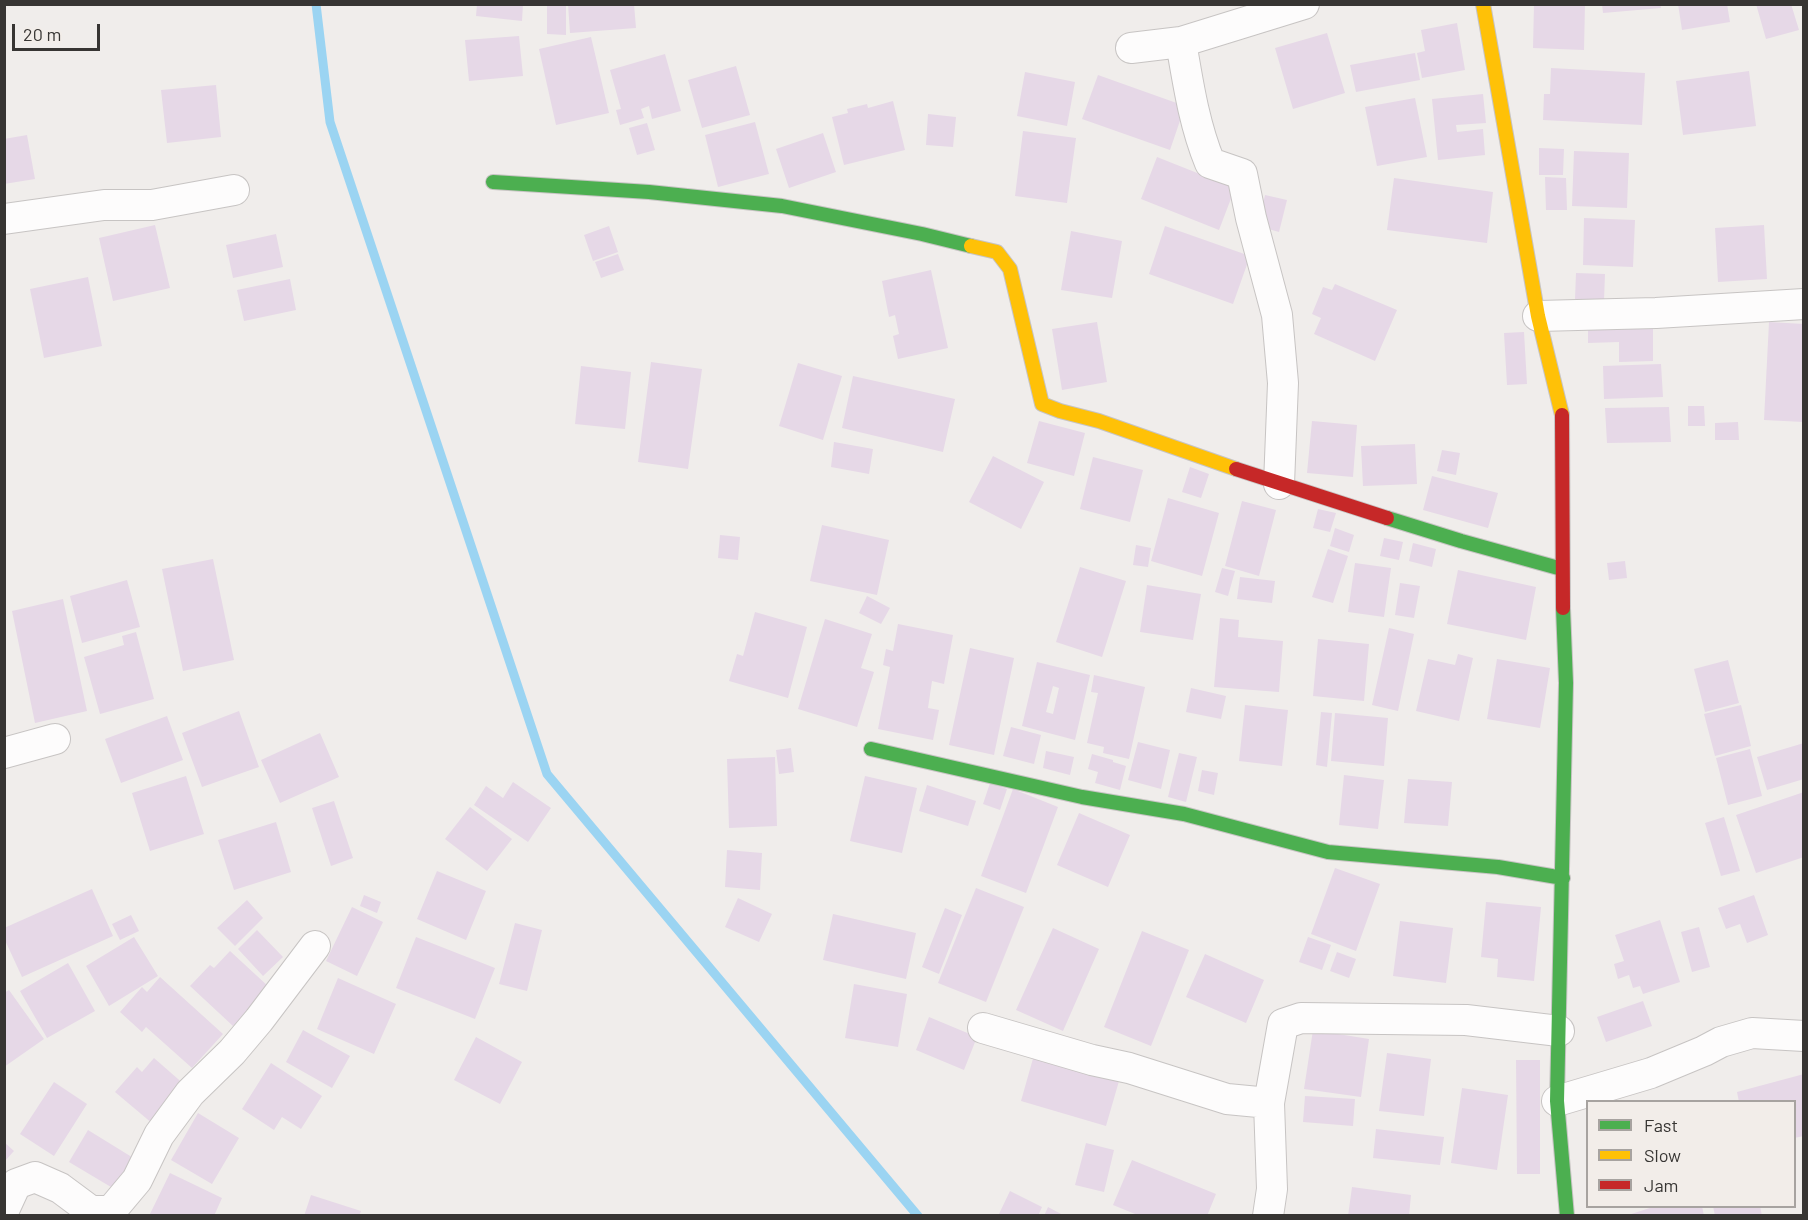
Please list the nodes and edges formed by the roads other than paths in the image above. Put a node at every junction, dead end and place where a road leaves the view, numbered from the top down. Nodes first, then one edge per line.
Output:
1 (1304, 4) edge
2 (1483, 4) edge
3 (1181, 42) junction
4 (1131, 48) dead end
5 (493, 182) dead end
6 (234, 190) dead end
7 (4, 219) edge
8 (1803, 304) edge
9 (1538, 316) junction
10 (1279, 484) junction
11 (1562, 569) junction
12 (55, 739) dead end
13 (871, 749) dead end
14 (4, 753) edge
15 (1563, 878) junction
16 (315, 946) dead end
17 (983, 1028) dead end
18 (1559, 1031) junction
19 (1803, 1036) edge
20 (1557, 1101) junction
21 (1269, 1103) junction
22 (4, 1210) edge
23 (1268, 1215) edge
24 (1567, 1215) edge

1 - 3 street
2 - 9 street
3 - 4 street
3 - 10 street
5 - 10 street
6 - 7 street
8 - 9 street
9 - 11 street
10 - 11 street
11 - 15 street
12 - 14 street
13 - 15 street
15 - 18 street
16 - 22 street
17 - 21 street
18 - 20 street
18 - 21 street
19 - 20 street
20 - 24 street
21 - 23 street

